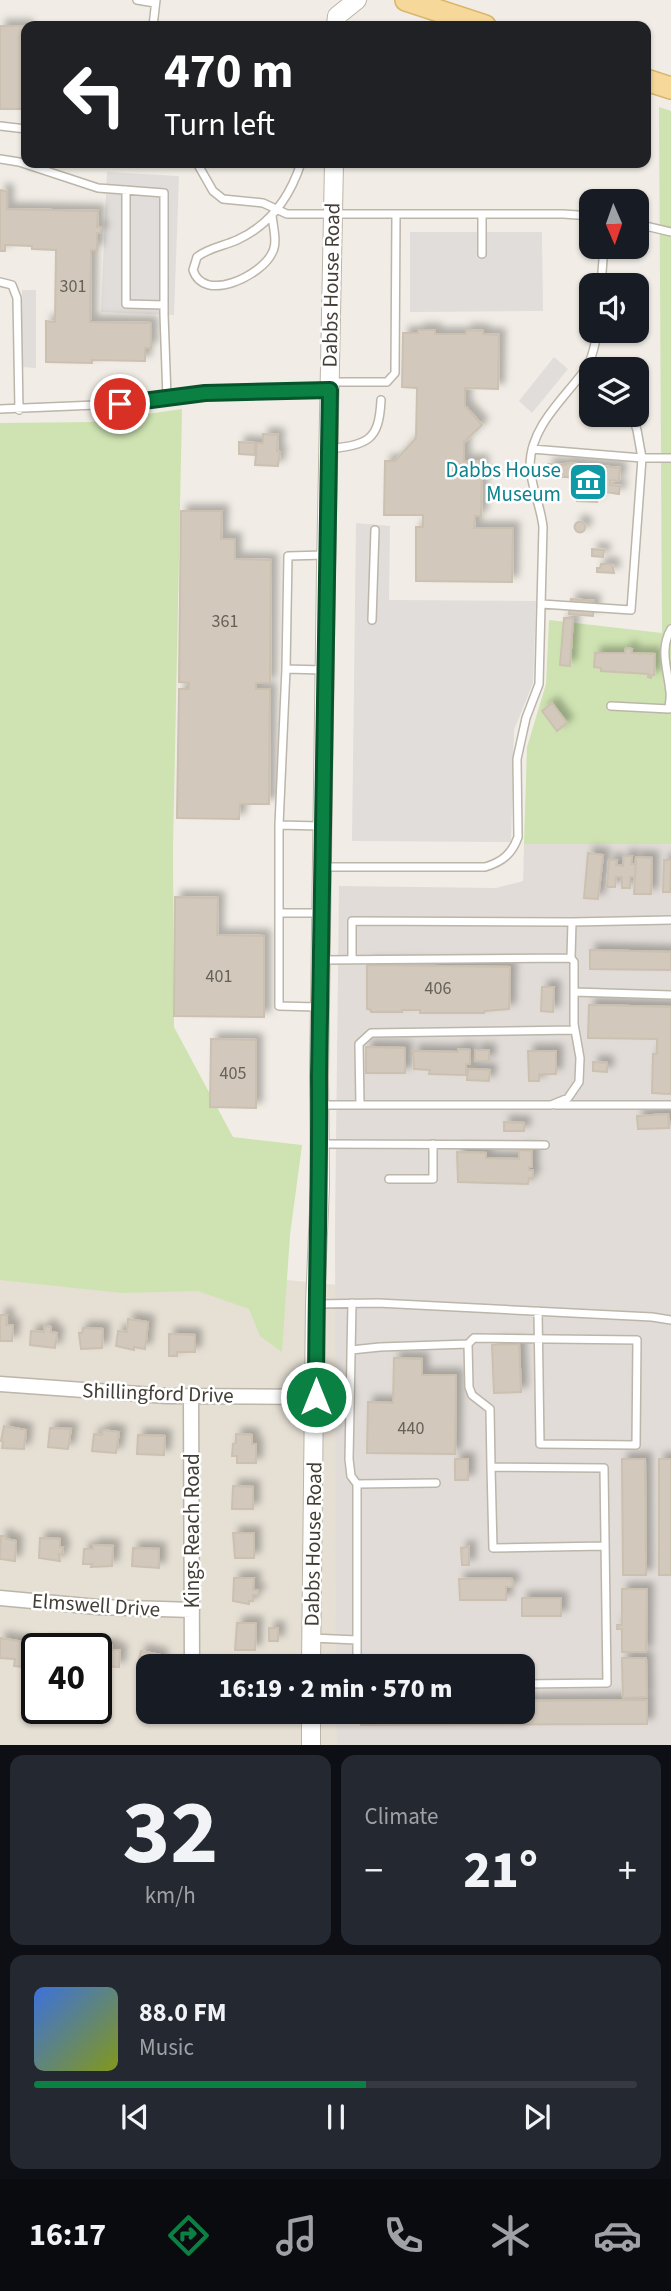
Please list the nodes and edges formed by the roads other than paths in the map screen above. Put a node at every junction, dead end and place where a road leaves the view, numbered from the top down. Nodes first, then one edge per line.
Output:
1 (138, 0) edge
2 (357, 0) edge
3 (406, 0) edge
4 (155, 2) edge
5 (153, 21) edge
6 (336, 21) edge
7 (470, 21) edge
8 (651, 82) edge
9 (671, 88) edge
10 (0, 126) edge
11 (21, 128) edge
12 (0, 159) edge
13 (21, 163) edge
14 (37, 168) edge
15 (200, 168) edge
16 (299, 168) edge
17 (334, 168) edge
18 (126, 190) junction
19 (275, 212) junction
20 (482, 215) junction
21 (579, 215) edge
22 (333, 216) junction
23 (396, 216) junction
24 (649, 227) edge
25 (671, 232) edge
26 (482, 254) dead end
27 (0, 282) edge
28 (163, 305) junction
29 (579, 380) edge
30 (330, 386) junction
31 (167, 398) junction
32 (380, 400) dead end
33 (0, 410) edge
34 (19, 410) junction
35 (636, 427) edge
36 (329, 449) junction
37 (532, 449) junction
38 (642, 458) junction
39 (671, 458) edge
40 (375, 530) dead end
41 (326, 555) junction
42 (542, 604) junction
43 (372, 620) dead end
44 (671, 629) edge
45 (286, 669) junction
46 (325, 670) junction
47 (611, 706) dead end
48 (279, 825) junction
49 (323, 826) junction
50 (323, 867) junction
51 (279, 913) junction
52 (322, 913) junction
53 (671, 920) edge
54 (572, 922) junction
55 (571, 958) junction
56 (352, 959) junction
57 (321, 960) junction
58 (574, 992) junction
59 (671, 995) edge
60 (321, 1007) junction
61 (575, 1030) junction
62 (320, 1105) junction
63 (360, 1105) junction
64 (551, 1105) junction
65 (671, 1105) edge
66 (320, 1143) junction
67 (433, 1144) junction
68 (545, 1145) dead end
69 (388, 1179) dead end
70 (352, 1303) junction
71 (315, 1304) junction
72 (538, 1311) junction
73 (671, 1320) edge
74 (539, 1338) junction
75 (468, 1344) junction
76 (351, 1350) junction
77 (0, 1384) edge
78 (191, 1396) junction
79 (316, 1397) junction
80 (491, 1466) junction
81 (358, 1483) junction
82 (436, 1483) dead end
83 (605, 1546) junction
84 (0, 1598) edge
85 (192, 1610) junction
86 (311, 1638) junction
87 (357, 1640) junction
88 (192, 1654) edge
89 (311, 1654) edge
90 (357, 1654) edge
91 (535, 1684) edge
92 (311, 1724) edge
93 (311, 1745) edge

1 - 4 lane
2 - 6 street
3 - 7 main road
4 - 5 lane
8 - 9 main road
10 - 11 lane
12 - 13 lane
14 - 18 lane
15 - 19 lane
16 - 19 lane
17 - 22 street, Dabbs House Road
18 - 28 lane
18 - 28 lane
19 - 19 lane
19 - 22 lane
20 - 21 lane
20 - 23 lane
20 - 26 lane
22 - 23 lane
22 - 30 street, Dabbs House Road
23 - 30 lane
24 - 25 lane
27 - 34 lane
28 - 31 lane
29 - 37 lane
30 - 31 lane
30 - 36 street, Dabbs House Road
31 - 34 lane
32 - 36 lane
33 - 34 lane
35 - 38 lane
36 - 41 street, Dabbs House Road
37 - 38 lane
37 - 42 lane
38 - 39 lane
38 - 42 lane
40 - 43 lane
41 - 45 lane
41 - 46 street, Dabbs House Road
42 - 50 lane
44 - 47 lane
45 - 46 lane
45 - 48 lane
46 - 49 street, Dabbs House Road
48 - 49 lane
48 - 51 lane
49 - 50 street, Dabbs House Road
50 - 52 street, Dabbs House Road
51 - 52 lane
51 - 60 lane
52 - 57 street, Dabbs House Road
53 - 54 lane
54 - 55 lane
54 - 56 lane
55 - 56 lane
55 - 58 lane
56 - 57 lane
57 - 60 street, Dabbs House Road
58 - 59 lane
58 - 61 lane
60 - 62 street, Dabbs House Road
61 - 63 lane
61 - 64 lane
62 - 63 lane
62 - 66 street, Dabbs House Road
63 - 64 lane
64 - 65 lane
66 - 67 lane
66 - 71 street, Dabbs House Road
67 - 68 lane
67 - 69 lane
70 - 71 lane
70 - 72 lane
70 - 76 lane
71 - 79 street, Dabbs House Road
72 - 73 lane
72 - 74 lane
74 - 74 lane
74 - 75 lane
75 - 76 lane
75 - 80 lane
76 - 81 lane
77 - 78 street, Shillingford Drive
78 - 79 street, Shillingford Drive
78 - 85 street, Kings Reach Road
79 - 86 street, Dabbs House Road
80 - 83 lane
80 - 83 lane
81 - 82 lane
81 - 87 lane
83 - 91 lane
84 - 85 street, Elmswell Drive
85 - 88 street, Kings Reach Road
86 - 87 lane
86 - 89 street, Dabbs House Road
87 - 90 lane
92 - 93 street

